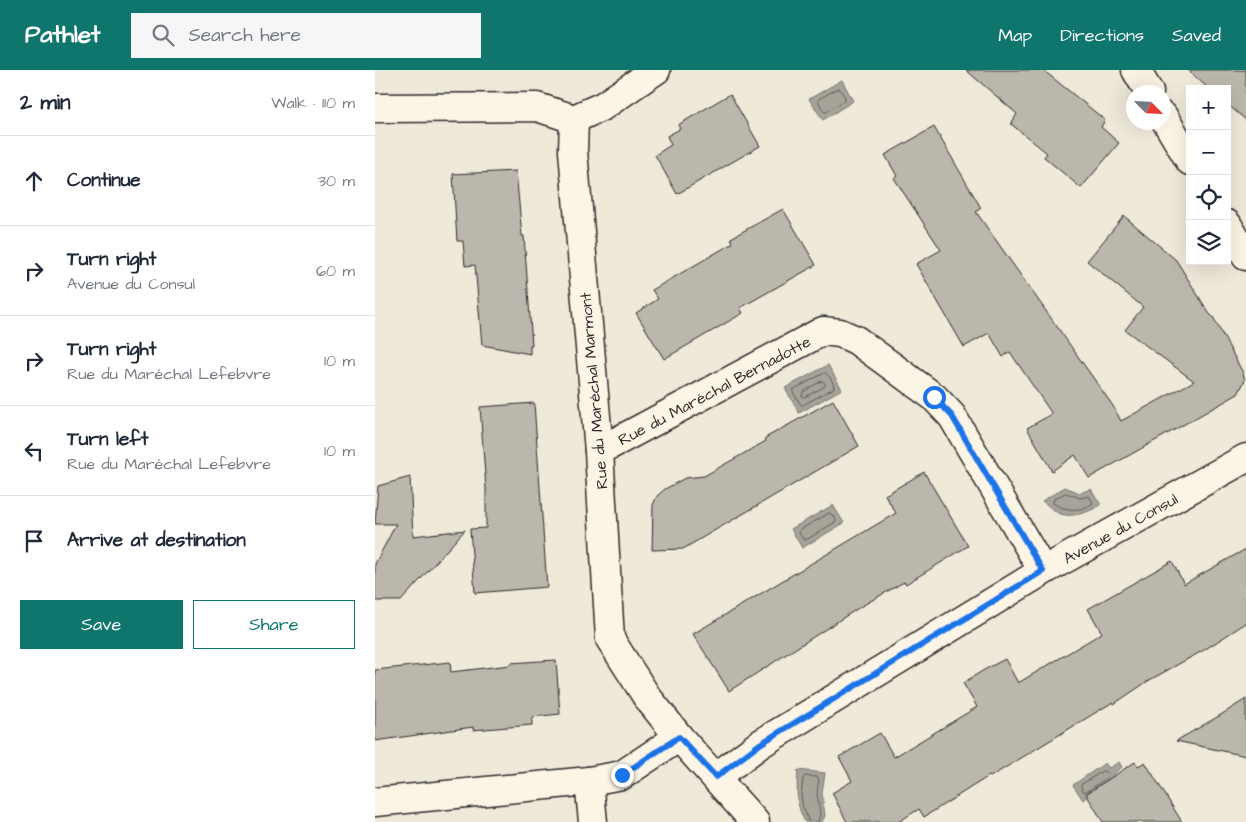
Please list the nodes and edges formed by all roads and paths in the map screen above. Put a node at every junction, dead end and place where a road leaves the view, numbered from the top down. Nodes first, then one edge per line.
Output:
1 (656, 70) edge
2 (1136, 70) edge
3 (1145, 85) edge
4 (375, 108) edge
5 (574, 119) junction
6 (1171, 129) edge
7 (1186, 154) edge
8 (1231, 231) edge
9 (1246, 256) edge
10 (599, 451) junction
11 (1246, 458) edge
12 (1043, 571) junction
13 (679, 737) junction
14 (716, 777) junction
15 (589, 781) junction
16 (375, 802) edge
17 (593, 822) edge
18 (755, 822) edge

1 - 5 street
2 - 3 street
4 - 5 street
5 - 10 street, Rue du Maréchal Marmont
6 - 7 street
8 - 9 street
10 - 12 street, Rue du Maréchal Bernadotte
10 - 13 street, Rue du Maréchal Marmont
11 - 12 street, Avenue du Consul
12 - 14 street, Avenue du Consul
13 - 14 street, Rue du Maréchal Marmont
13 - 15 street
14 - 18 street, Rue du Maréchal Marmont
15 - 16 street
15 - 17 street

